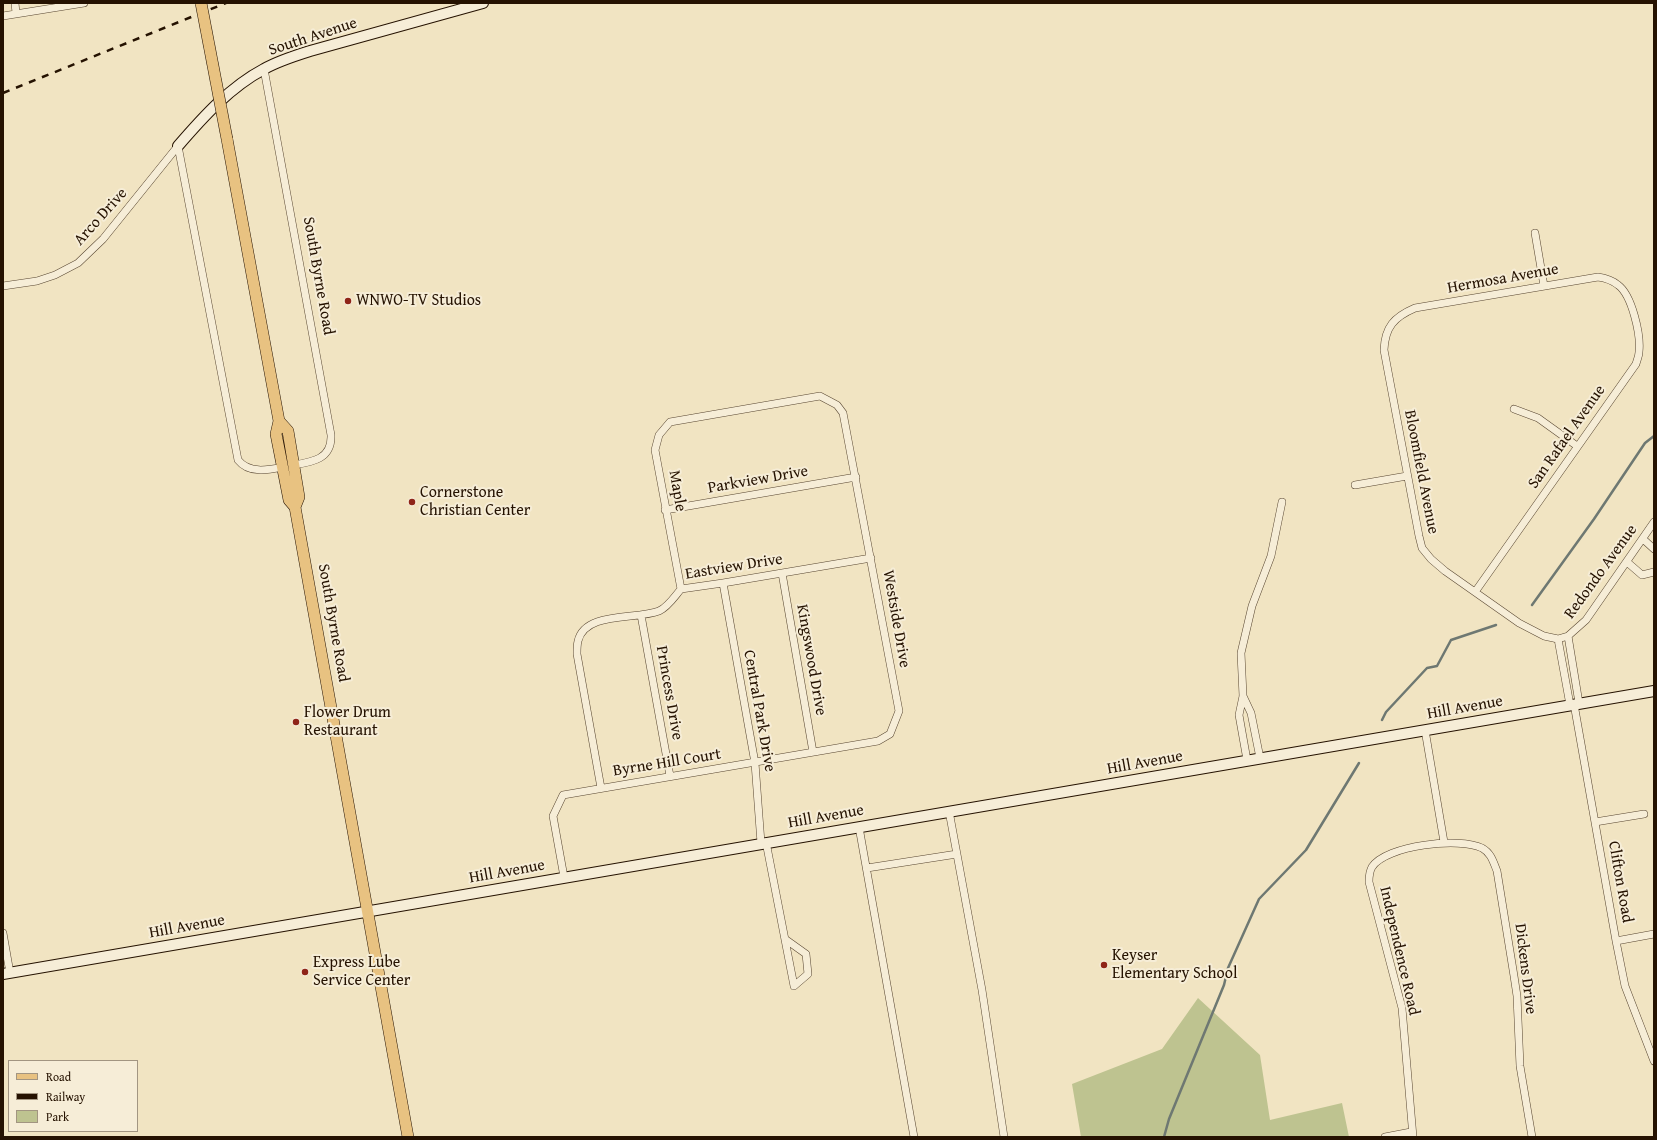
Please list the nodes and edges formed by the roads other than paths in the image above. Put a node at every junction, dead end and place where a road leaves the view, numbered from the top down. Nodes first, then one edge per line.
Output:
1 (15, 3) edge
2 (84, 3) edge
3 (201, 3) edge
4 (483, 3) edge
5 (16, 13) junction
6 (3, 16) edge
7 (264, 69) junction
8 (178, 146) junction
9 (1535, 234) dead end
10 (3, 286) edge
11 (1544, 286) junction
12 (1621, 287) joint
13 (1391, 324) joint
14 (1514, 409) dead end
15 (844, 422) joint
16 (1577, 446) junction
17 (288, 466) junction
18 (1407, 476) junction
19 (856, 477) junction
20 (1355, 485) dead end
21 (1282, 502) dead end
22 (665, 510) junction
23 (1654, 522) edge
24 (1643, 539) junction
25 (1654, 548) edge
26 (871, 558) junction
27 (1627, 562) junction
28 (1654, 572) edge
29 (782, 573) junction
30 (723, 583) junction
31 (681, 589) junction
32 (1475, 592) junction
33 (641, 615) junction
34 (1568, 636) junction
35 (1558, 639) junction
36 (1654, 691) edge
37 (1243, 696) junction
38 (1574, 704) junction
39 (1425, 730) junction
40 (860, 744) joint
41 (813, 752) junction
42 (1260, 758) junction
43 (1247, 760) junction
44 (755, 763) junction
45 (670, 776) junction
46 (601, 788) junction
47 (950, 811) junction
48 (1644, 814) dead end
49 (1595, 822) junction
50 (860, 826) junction
51 (1444, 842) junction
52 (764, 843) junction
53 (957, 854) junction
54 (867, 868) junction
55 (564, 877) junction
56 (369, 910) junction
57 (3, 933) edge
58 (1654, 934) edge
59 (785, 939) junction
60 (1616, 941) junction
61 (7, 973) edge
62 (1651, 1046) edge
63 (1654, 1061) edge
64 (1412, 1135) edge
65 (408, 1137) edge
66 (914, 1137) edge
67 (1004, 1137) edge
68 (1385, 1137) edge
69 (1532, 1137) edge

1 - 5 street
2 - 5 street
3 - 17 main road, South Byrne Road, bridge
4 - 7 main road, South Avenue
5 - 6 street
7 - 8 main road, South Avenue
7 - 17 street, South Byrne Road
8 - 10 street, Arco Drive
8 - 17 street, South Byrne Road
9 - 11 street
11 - 12 street, Hermosa Avenue
11 - 13 street, Hermosa Avenue
12 - 16 street, San Rafael Avenue
13 - 18 street, Bloomfield Avenue
14 - 16 street
15 - 19 street, Westside Drive
15 - 22 street, Maple
16 - 32 street, San Rafael Avenue
17 - 56 main road, South Byrne Road
18 - 20 street
18 - 32 street, Bloomfield Avenue
19 - 22 street, Parkview Drive
19 - 26 street, Westside Drive
21 - 37 street
22 - 31 street, Maple
23 - 24 street, Redondo Avenue
24 - 25 street
24 - 27 street, Redondo Avenue
26 - 29 street, Eastview Drive
26 - 40 street, Westside Drive
27 - 28 street
27 - 34 street, Redondo Avenue
29 - 30 street, Eastview Drive
29 - 41 street, Kingswood Drive
30 - 31 street, Eastview Drive
30 - 44 street, Central Park Drive
31 - 33 street, Eastview Drive
32 - 35 street, Bloomfield Avenue
33 - 45 street, Princess Drive
33 - 46 street, Eastview Drive
34 - 35 street
34 - 38 street
35 - 38 street
36 - 38 main road, Hill Avenue
37 - 42 street
37 - 43 street
38 - 39 main road, Hill Avenue
38 - 49 street, Clifton Road
39 - 42 main road, Hill Avenue
39 - 51 street
40 - 41 street, Byrne Hill Court
41 - 44 street, Byrne Hill Court
42 - 43 main road, Hill Avenue
43 - 47 main road, Hill Avenue
44 - 45 street, Byrne Hill Court
44 - 52 street, Central Park Drive
45 - 46 street, Byrne Hill Court
46 - 55 street, Byrne Hill Court
47 - 50 main road, Hill Avenue
47 - 53 street
48 - 49 street
49 - 60 street, Clifton Road
50 - 52 main road, Hill Avenue
50 - 54 street
51 - 64 street, Independence Road
51 - 69 street, Dickens Drive
52 - 55 main road, Hill Avenue
52 - 59 street, Central Park Drive
53 - 54 street
53 - 67 street
54 - 66 street
55 - 56 main road, Hill Avenue
56 - 61 main road, Hill Avenue
56 - 65 main road, South Byrne Road
57 - 61 street
58 - 60 street
59 - 59 street, Central Park Drive
60 - 62 street, Clifton Road
62 - 63 street, Clifton Road
64 - 68 street

